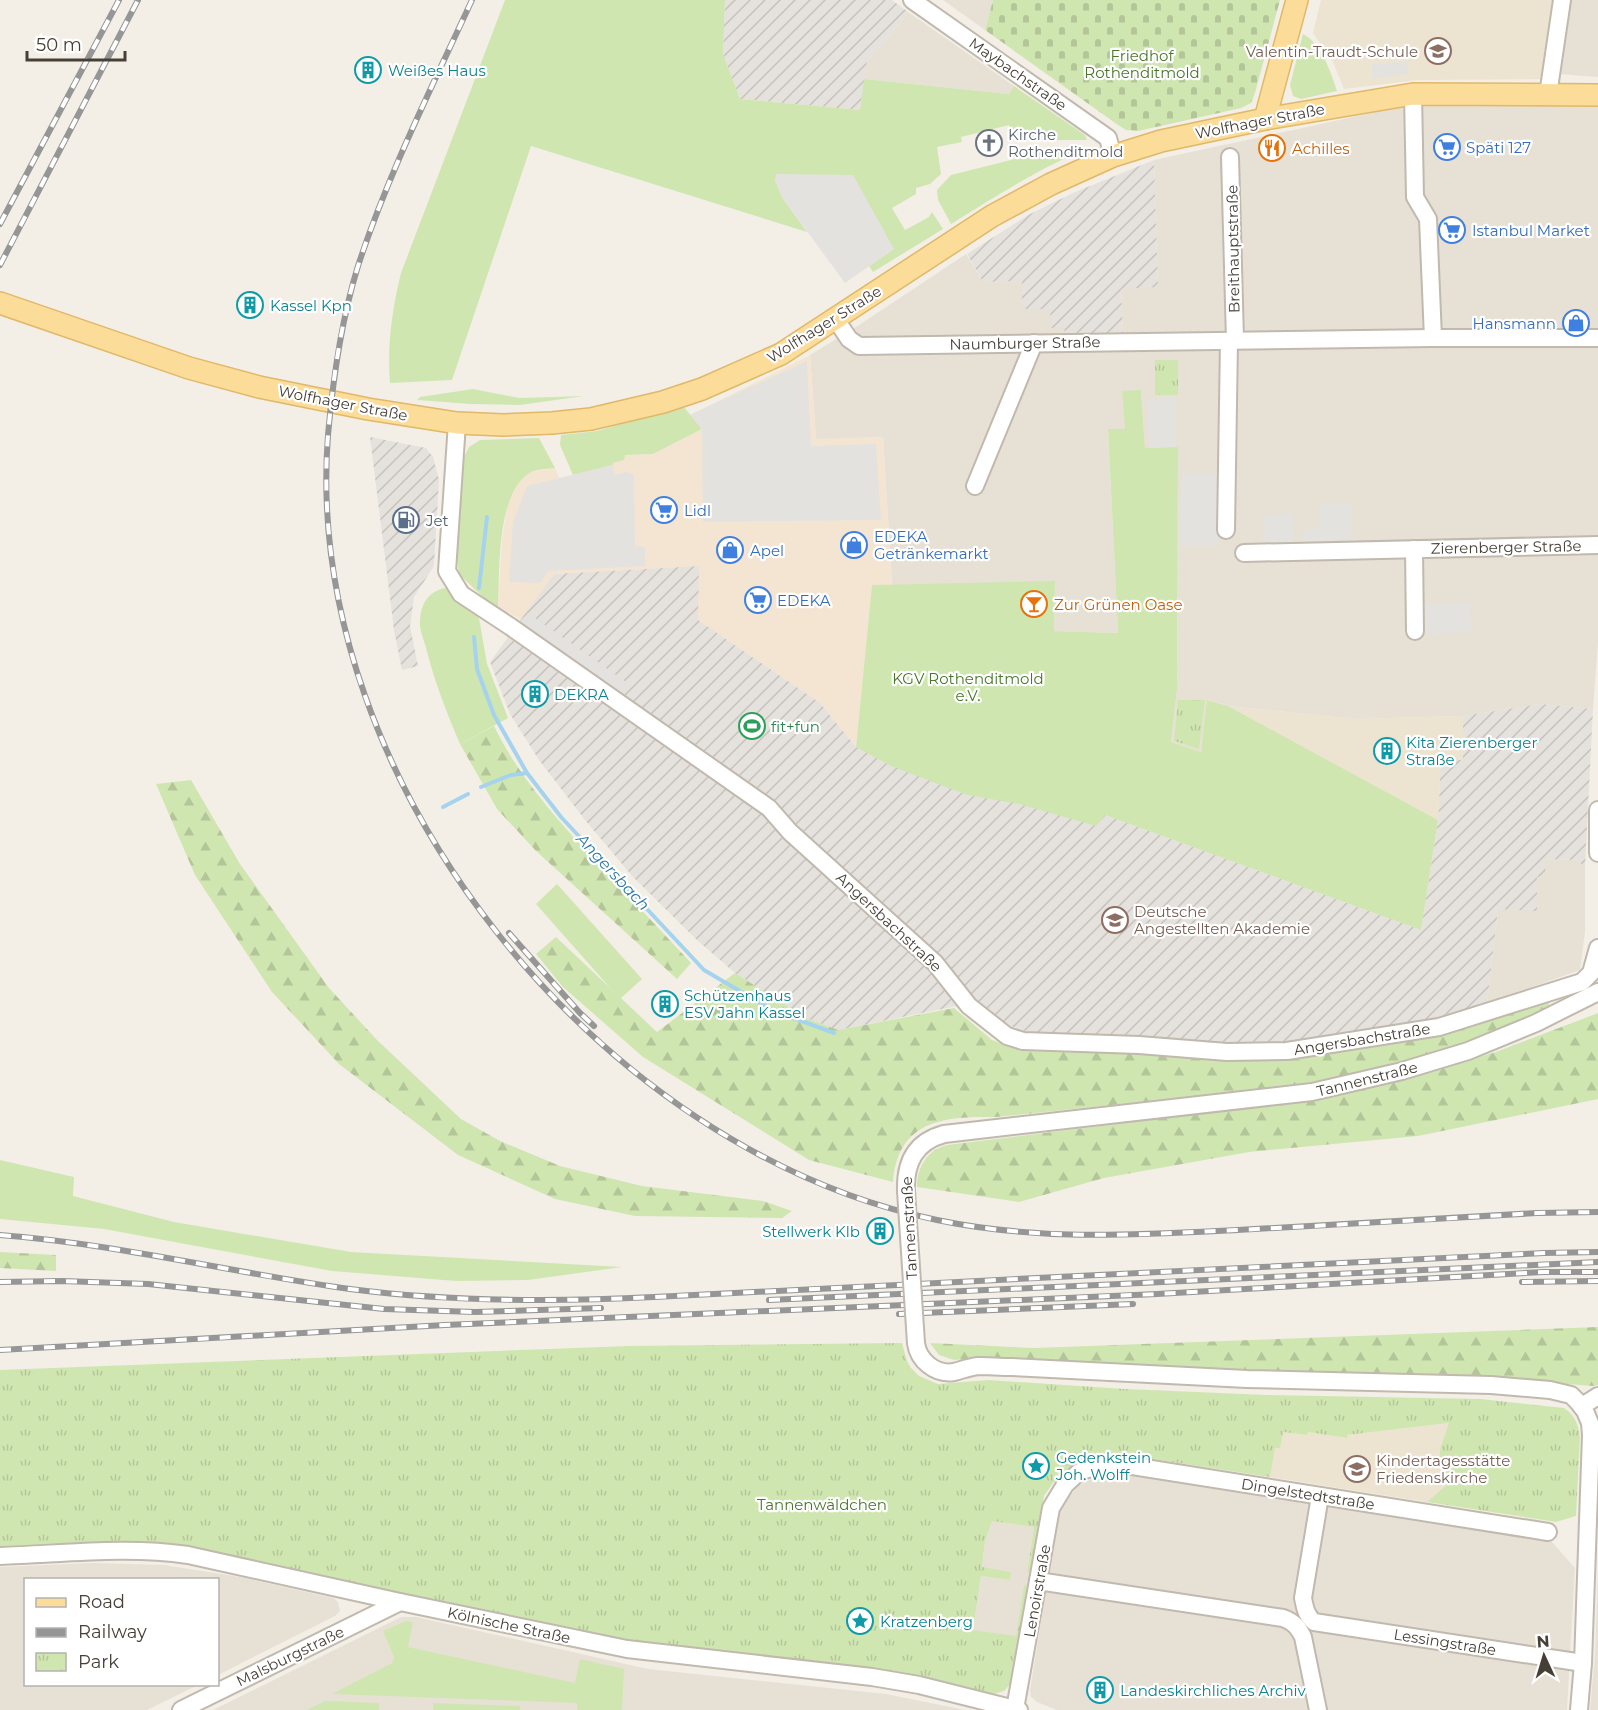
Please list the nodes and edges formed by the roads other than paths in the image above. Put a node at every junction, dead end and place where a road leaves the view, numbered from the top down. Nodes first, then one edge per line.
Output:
1 (912, 0) edge
2 (1297, 0) edge
3 (1562, 0) edge
4 (1413, 94) junction
5 (1548, 95) junction
6 (1598, 96) edge
7 (1265, 119) junction
8 (1113, 156) junction
9 (1230, 157) dead end
10 (0, 303) edge
11 (835, 318) junction
12 (1433, 338) junction
13 (1598, 338) edge
14 (1232, 341) junction
15 (1034, 343) junction
16 (457, 423) junction
17 (975, 486) dead end
18 (1226, 530) dead end
19 (1598, 545) edge
20 (1414, 549) junction
21 (1244, 553) dead end
22 (1415, 631) dead end
23 (1598, 810) edge
24 (1598, 854) edge
25 (1598, 948) edge
26 (1598, 992) edge
27 (1598, 1396) edge
28 (1576, 1401) junction
29 (1071, 1478) joint
30 (1320, 1496) junction
31 (1548, 1532) dead end
32 (1593, 1539) edge
33 (0, 1556) edge
34 (1038, 1581) junction
35 (400, 1602) junction
36 (1583, 1663) junction
37 (1017, 1709) edge
38 (181, 1710) edge
39 (1318, 1710) edge
40 (1578, 1710) edge

1 - 8 street, Maybachstraße
2 - 7 main road
3 - 5 street
4 - 5 main road, Wolfhager Straße
4 - 7 main road, Wolfhager Straße
4 - 12 street
5 - 6 main road, Wolfhager Straße
7 - 8 main road, Wolfhager Straße
8 - 11 main road, Wolfhager Straße
9 - 14 street, Breithauptstraße
10 - 16 main road, Wolfhager Straße
11 - 15 street, Naumburger Straße
11 - 16 main road, Wolfhager Straße
12 - 13 street, Naumburger Straße
12 - 14 street, Naumburger Straße
14 - 15 street, Naumburger Straße
14 - 18 street
15 - 17 street
16 - 25 street, Angersbachstraße
19 - 20 street, Zierenberger Straße
20 - 21 street, Zierenberger Straße
20 - 22 street, Zierenberger Straße
23 - 24 street
26 - 28 street, Tannenstraße, bridge
27 - 28 street
28 - 32 street
29 - 30 street, Dingelstedtstraße
29 - 34 street, Lenoirstraße
30 - 31 street, Dingelstedtstraße
30 - 36 street, Lessingstraße
32 - 36 street
33 - 35 street, Kölnische Straße
34 - 37 street, Lenoirstraße
34 - 39 street
35 - 37 street, Kölnische Straße
35 - 38 street, Malsburgstraße
36 - 40 street

